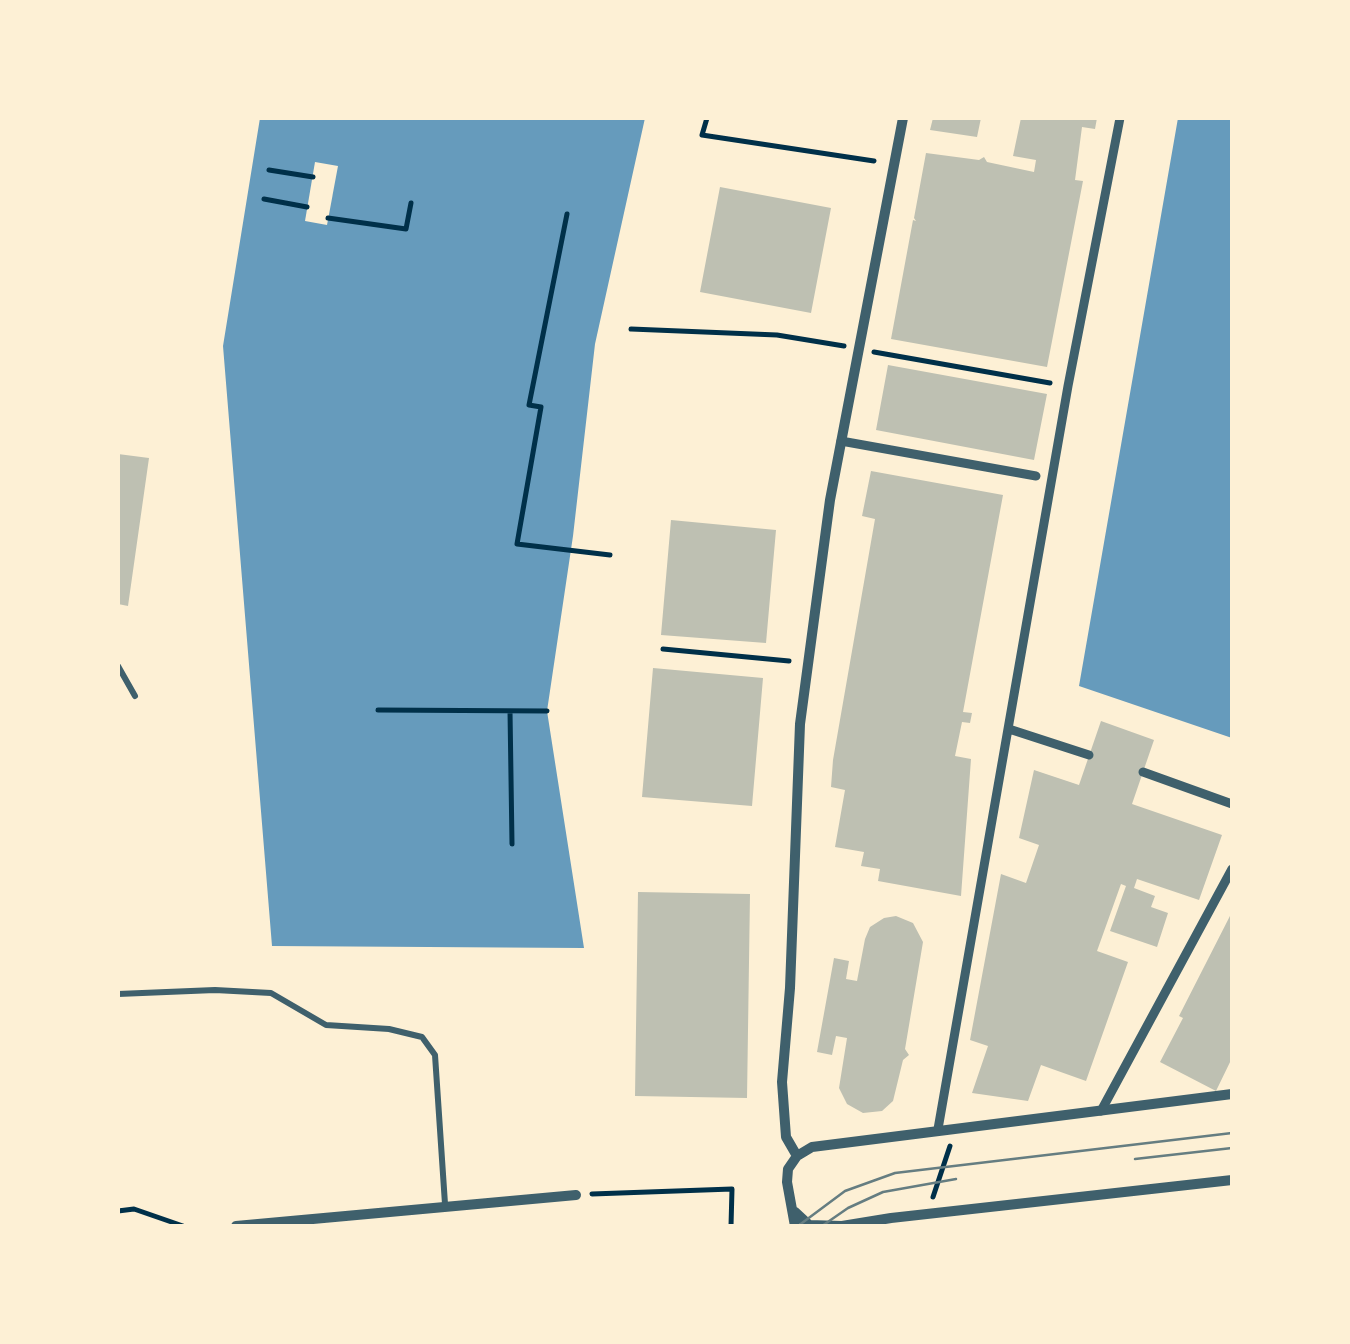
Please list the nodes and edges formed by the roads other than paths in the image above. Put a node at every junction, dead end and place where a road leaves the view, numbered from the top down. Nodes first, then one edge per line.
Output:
1 (903, 118) edge
2 (1120, 118) edge
3 (841, 441) junction
4 (1036, 476) dead end
5 (118, 666) edge
6 (135, 696) dead end
7 (1009, 729) junction
8 (1089, 755) dead end
9 (1143, 772) dead end
10 (1232, 804) edge
11 (1232, 868) edge
12 (118, 994) edge
13 (1232, 1094) edge
14 (1102, 1111) junction
15 (942, 1129) junction
16 (797, 1156) junction
17 (1232, 1180) edge
18 (576, 1194) road end
19 (790, 1202) junction
20 (445, 1204) junction
21 (891, 1218) junction
22 (236, 1226) edge
23 (795, 1226) edge
24 (866, 1226) edge

1 - 3 street
2 - 7 street
3 - 4 street
3 - 16 street
5 - 6 lane
7 - 8 street
7 - 15 street
9 - 10 street
11 - 14 street
12 - 20 lane
13 - 14 street
14 - 15 street
15 - 16 street
16 - 19 street
17 - 21 street
18 - 20 street
19 - 21 street
19 - 23 street
20 - 22 street
21 - 24 street

